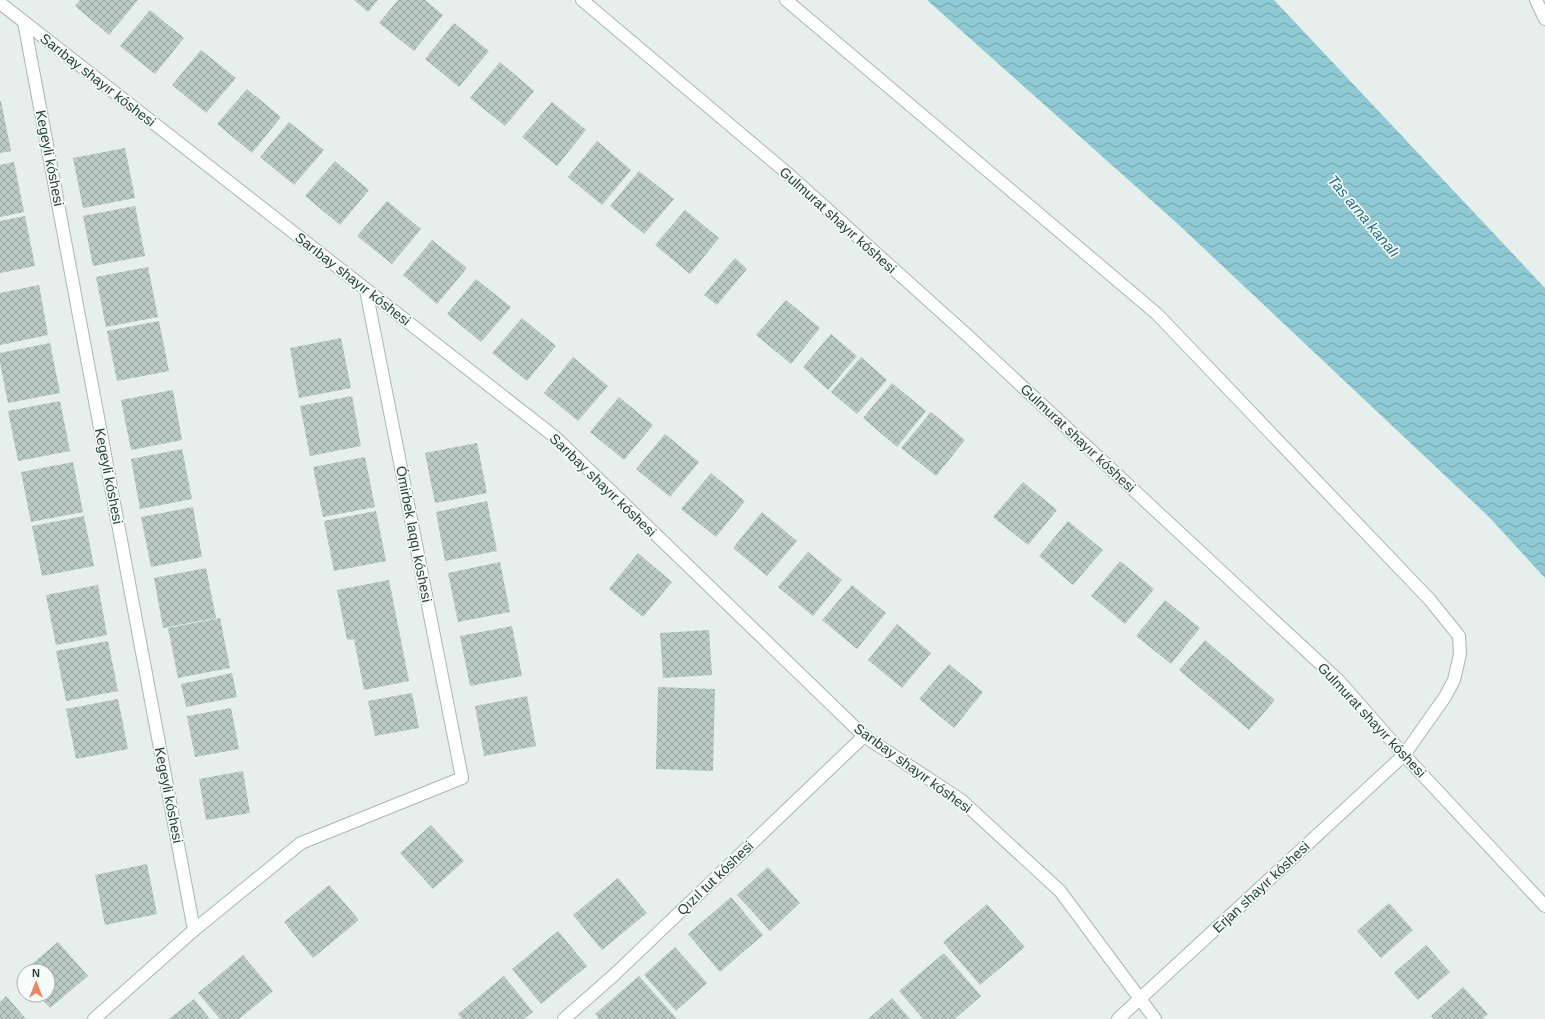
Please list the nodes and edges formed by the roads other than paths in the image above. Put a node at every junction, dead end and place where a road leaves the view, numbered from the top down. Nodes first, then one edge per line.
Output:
1 (582, 0) edge
2 (786, 0) edge
3 (1536, 0) edge
4 (0, 3) edge
5 (1545, 19) edge
6 (24, 22) junction
7 (366, 290) junction
8 (864, 736) junction
9 (1404, 755) junction
10 (1545, 906) edge
11 (194, 930) junction
12 (1140, 999) junction
13 (94, 1019) edge
14 (564, 1019) edge
15 (1118, 1019) edge
16 (1155, 1019) edge

1 - 9 street, Gulmurat shayır kóshesi
2 - 9 street, Erjan shayır kóshesi
3 - 5 street
4 - 6 street, Sarıbay shayır kóshesi
6 - 7 street, Sarıbay shayır kóshesi
6 - 11 street, Kegeyli kóshesi
7 - 8 street, Sarıbay shayır kóshesi
7 - 11 street, Ómirbek laqqı kóshesi
8 - 12 street, Sarıbay shayır kóshesi
8 - 14 street, Qızıl tut kóshesi
9 - 10 street, Gulmurat shayır kóshesi
9 - 12 street, Erjan shayır kóshesi
11 - 13 street
12 - 15 street, Erjan shayır kóshesi
12 - 16 street, Sarıbay shayır kóshesi

